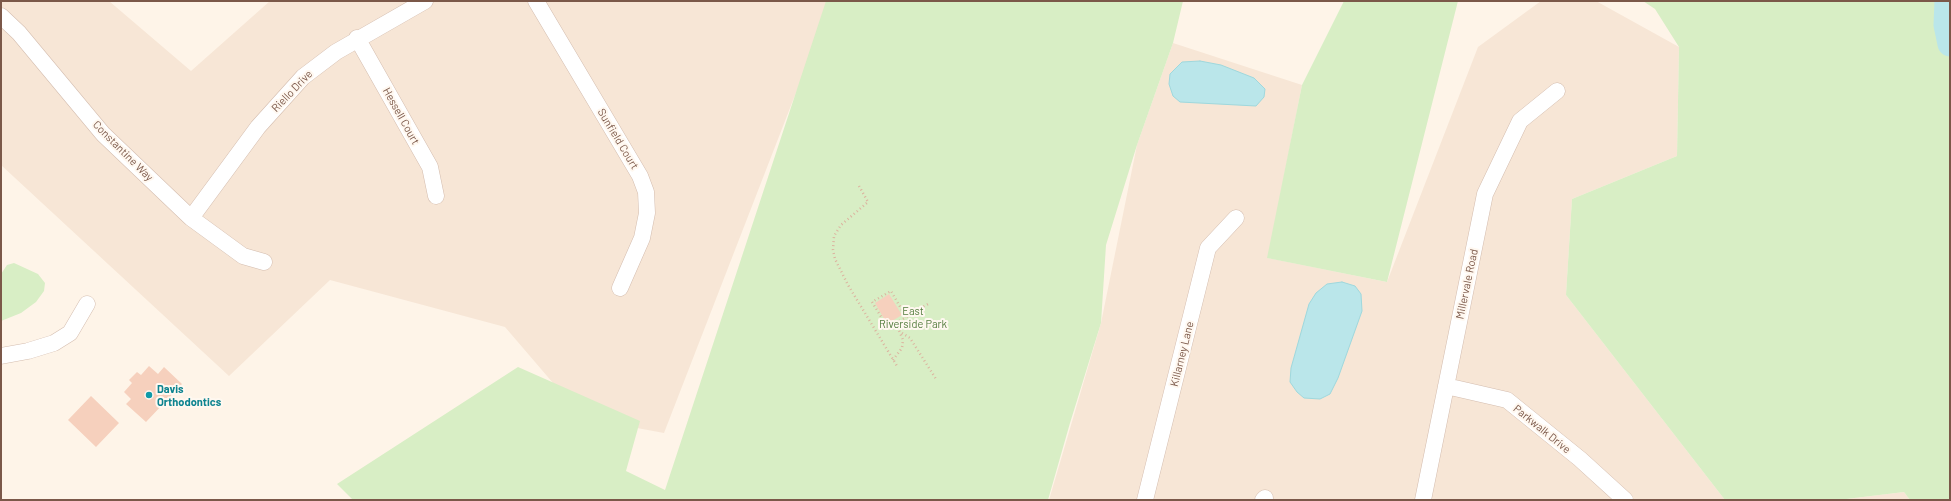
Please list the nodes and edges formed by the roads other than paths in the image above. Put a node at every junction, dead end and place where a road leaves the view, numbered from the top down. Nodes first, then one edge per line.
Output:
1 (425, 1) edge
2 (536, 1) edge
3 (1, 16) edge
4 (357, 38) junction
5 (1558, 91) dead end
6 (436, 196) dead end
7 (191, 218) junction
8 (1236, 218) dead end
9 (264, 262) dead end
10 (620, 288) dead end
11 (87, 304) dead end
12 (1, 356) edge
13 (1446, 386) junction
14 (1145, 500) edge
15 (1423, 500) edge
16 (1625, 500) edge

1 - 4 street, Riello Drive
2 - 10 street, Sunfield Court
3 - 7 street, Constantine Way
4 - 6 street, Hessell Court
4 - 7 street, Riello Drive
5 - 13 street, Millervale Road
7 - 9 street, Constantine Way
8 - 14 street, Killarney Lane
11 - 12 street
13 - 15 street, Millervale Road
13 - 16 street, Parkwalk Drive

